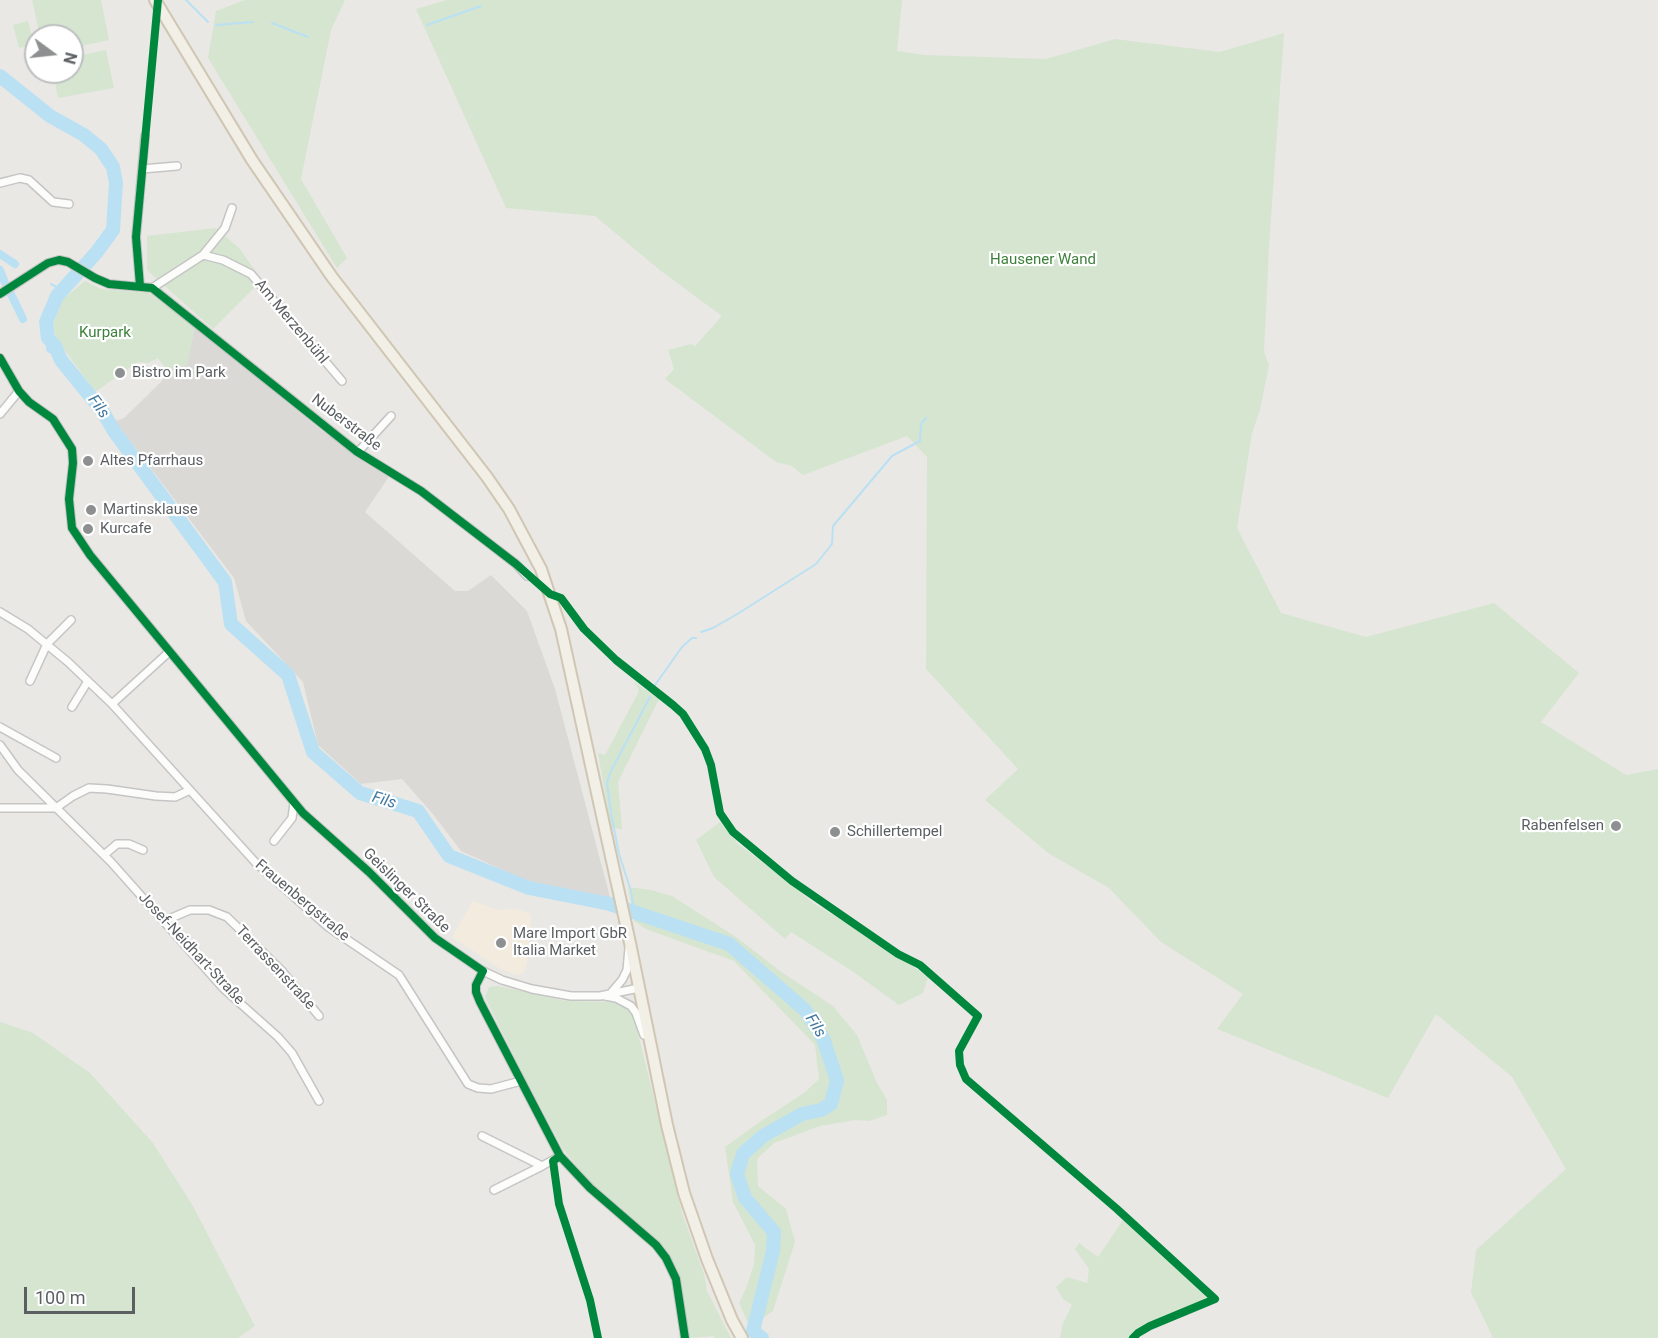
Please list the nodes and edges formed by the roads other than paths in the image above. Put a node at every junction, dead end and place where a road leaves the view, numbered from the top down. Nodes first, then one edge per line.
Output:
1 (155, 0) edge
2 (145, 136) dead end
3 (177, 166) dead end
4 (142, 169) junction
5 (0, 183) edge
6 (69, 204) dead end
7 (232, 208) dead end
8 (203, 255) junction
9 (140, 286) junction
10 (152, 288) junction
11 (0, 294) edge
12 (0, 358) edge
13 (342, 381) dead end
14 (19, 391) junction
15 (0, 414) edge
16 (391, 416) dead end
17 (358, 452) junction
18 (527, 576) dead end
19 (0, 612) edge
20 (71, 620) dead end
21 (47, 644) junction
22 (168, 652) junction
23 (30, 681) dead end
24 (88, 681) junction
25 (112, 704) junction
26 (72, 708) dead end
27 (0, 727) edge
28 (0, 745) edge
29 (56, 758) dead end
30 (189, 791) junction
31 (294, 803) junction
32 (0, 808) edge
33 (56, 808) junction
34 (274, 841) dead end
35 (143, 850) dead end
36 (104, 855) junction
37 (164, 921) junction
38 (630, 943) junction
39 (483, 971) junction
40 (639, 988) junction
41 (610, 994) junction
42 (600, 996) junction
43 (319, 1016) dead end
44 (654, 1063) junction
45 (521, 1081) junction
46 (319, 1101) dead end
47 (482, 1136) dead end
48 (560, 1156) junction
49 (542, 1166) junction
50 (494, 1190) dead end
51 (685, 1338) edge
52 (742, 1338) edge

1 - 38 main road
2 - 4 street
3 - 4 street
4 - 9 street
5 - 6 street
7 - 8 street
8 - 10 street
8 - 13 street, Am Merzenbühl
9 - 10 street
9 - 11 street
10 - 17 street, Nuberstraße
12 - 14 street, Geislinger Straße
14 - 15 street
14 - 22 street, Geislinger Straße
16 - 17 street, Nuberstraße
17 - 18 street, Nuberstraße
19 - 21 street, Frauenbergstraße
20 - 21 street
21 - 23 street
21 - 24 street, Frauenbergstraße
22 - 25 street
22 - 31 street, Geislinger Straße
24 - 25 street, Frauenbergstraße
24 - 26 street
25 - 30 street, Frauenbergstraße
27 - 29 street
28 - 33 street, Josef-Neidhart-Straße
30 - 33 street
30 - 45 street, Frauenbergstraße
31 - 34 street
31 - 39 street, Geislinger Straße
32 - 33 street
33 - 36 street, Josef-Neidhart-Straße
35 - 36 street
36 - 37 street, Josef-Neidhart-Straße
37 - 43 street, Terrassenstraße
37 - 46 street, Josef-Neidhart-Straße
38 - 40 main road
38 - 41 street
39 - 42 street, Geislinger Straße
39 - 45 street
40 - 41 street, Geislinger Straße
40 - 44 main road
41 - 42 street, Geislinger Straße
42 - 44 street, Geislinger Straße
44 - 52 main road
45 - 48 street
47 - 49 street
48 - 49 street
48 - 51 street
49 - 50 street

